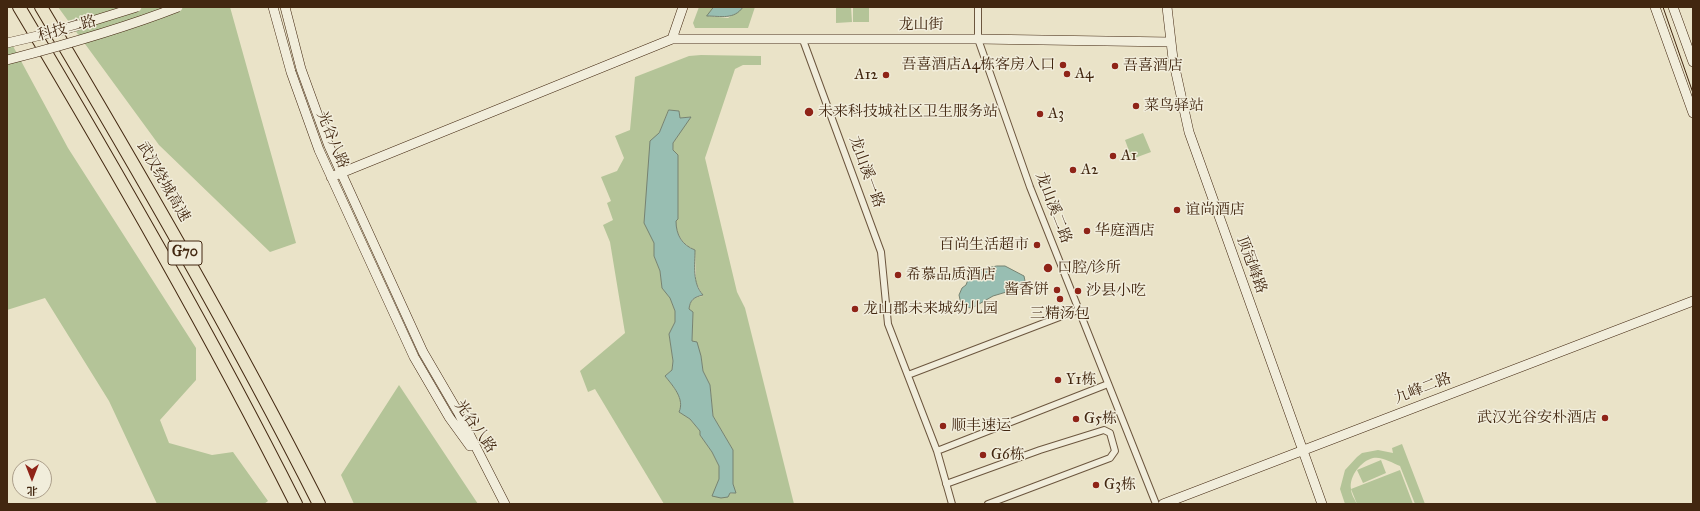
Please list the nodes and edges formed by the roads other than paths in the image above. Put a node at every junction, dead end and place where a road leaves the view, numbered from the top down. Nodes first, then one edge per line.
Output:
1 (19, 7) edge
2 (41, 7) edge
3 (137, 7) edge
4 (178, 7) edge
5 (273, 7) edge
6 (285, 7) edge
7 (683, 7) edge
8 (978, 7) edge
9 (1167, 7) edge
10 (1655, 7) edge
11 (1673, 7) edge
12 (672, 39) junction
13 (978, 39) junction
14 (803, 40) junction
15 (1171, 42) junction
16 (7, 43) edge
17 (7, 60) edge
18 (1693, 62) edge
19 (1693, 113) edge
20 (341, 173) junction
21 (331, 177) junction
22 (1693, 301) edge
23 (1078, 310) junction
24 (908, 375) junction
25 (1108, 384) junction
26 (1303, 450) junction
27 (937, 451) junction
28 (485, 467) junction
29 (946, 484) junction
30 (296, 504) edge
31 (319, 504) edge
32 (505, 504) edge
33 (952, 504) edge
34 (988, 504) edge
35 (1156, 504) edge
36 (1163, 504) edge
37 (1322, 504) edge

1 - 30 highway, G70
2 - 31 highway, 武汉绕城高速 / G70
3 - 16 street, 科技二路, bridge
4 - 17 street, 科技二路, bridge
5 - 21 street, 光谷八路
6 - 20 street, 光谷八路
7 - 12 street
8 - 13 street, 龙山溪二路
9 - 15 street, 顶冠峰路
10 - 19 street
11 - 18 street
12 - 14 street, 龙山街
12 - 20 street
13 - 14 street, 龙山街
13 - 15 street, 龙山街
13 - 23 street, 龙山溪二路
14 - 24 street, 龙山溪一路
15 - 26 street, 顶冠峰路
20 - 21 street
20 - 28 street, 光谷八路
21 - 28 street, 光谷八路
22 - 26 street, 九峰二路
23 - 24 street
23 - 25 street, 龙山溪二路
24 - 27 street, 龙山溪一路
25 - 27 street
25 - 35 street, 龙山溪二路
26 - 36 street, 九峰二路
26 - 37 street, 顶冠峰路
27 - 29 street, 龙山溪一路
28 - 32 street
29 - 33 street, 龙山溪一路
29 - 34 street

